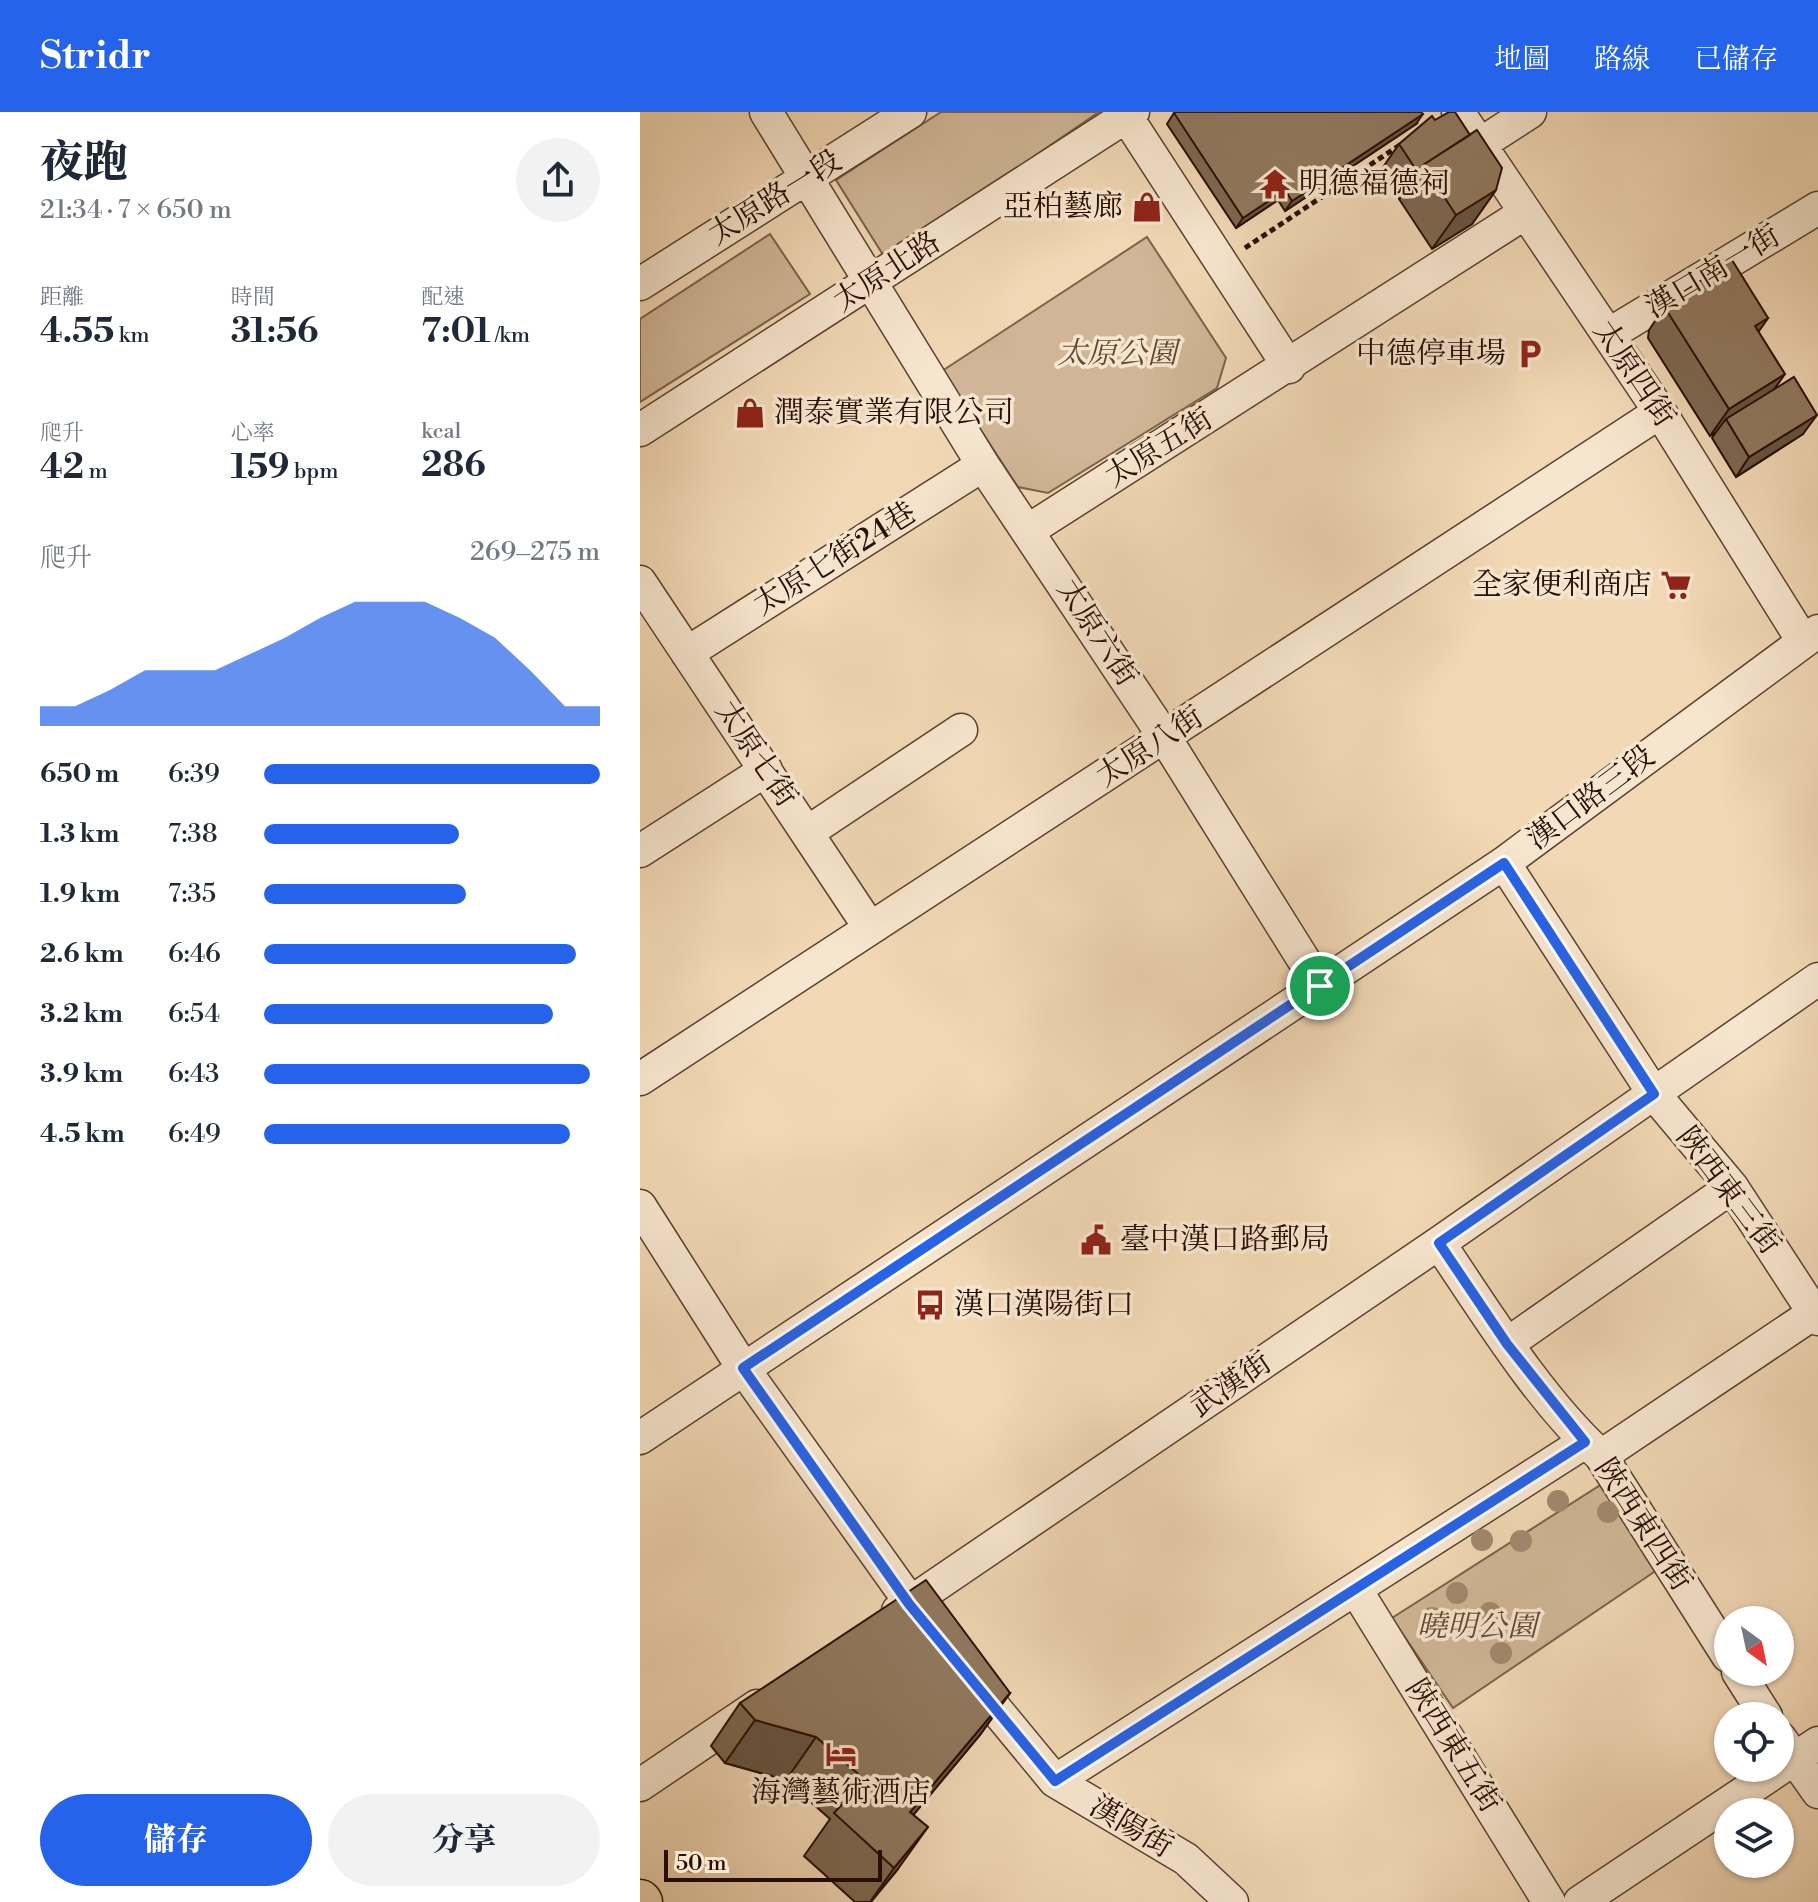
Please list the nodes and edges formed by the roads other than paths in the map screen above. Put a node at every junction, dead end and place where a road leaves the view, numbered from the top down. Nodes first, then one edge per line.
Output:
1 (766, 112) edge
2 (910, 112) edge
3 (1458, 112) edge
4 (1530, 112) edge
5 (1129, 114) edge
6 (1479, 145) junction
7 (807, 177) junction
8 (1818, 208) edge
9 (1525, 213) junction
10 (872, 282) junction
11 (640, 284) edge
12 (1608, 335) junction
13 (1289, 367) junction
14 (1660, 412) junction
15 (640, 430) edge
16 (983, 465) junction
17 (1029, 530) junction
18 (640, 582) edge
19 (1810, 636) edge
20 (687, 653) junction
21 (961, 730) dead end
22 (1165, 738) junction
23 (766, 770) junction
24 (808, 832) junction
25 (640, 851) edge
26 (1504, 863) junction
27 (870, 928) junction
28 (1818, 979) edge
29 (1320, 986) junction
30 (640, 1079) edge
31 (1654, 1094) junction
32 (1732, 1187) junction
33 (640, 1206) edge
34 (1439, 1243) junction
35 (1813, 1301) edge
36 (1507, 1344) junction
37 (743, 1368) junction
38 (640, 1438) edge
39 (1593, 1449) junction
40 (1356, 1590) junction
41 (909, 1604) junction
42 (871, 1629) edge
43 (1714, 1635) edge
44 (781, 1690) edge
45 (1797, 1747) edge
46 (1055, 1781) junction
47 (640, 1785) edge
48 (1818, 1792) edge
49 (1232, 1902) edge
50 (1549, 1902) edge
51 (1580, 1902) edge

1 - 7 street, 太原六街
2 - 7 street, 太原路一段
3 - 6 street, 太原四街
4 - 6 street
5 - 10 street, 太原北路
5 - 13 street
6 - 9 street, 太原四街
7 - 10 street, 太原六街
7 - 11 street, 太原路一段
8 - 12 street, 漢口南一街
9 - 12 street, 太原四街
9 - 13 street, 太原五街
10 - 15 street, 太原北路
10 - 16 street, 太原六街
12 - 14 street, 太原四街
13 - 17 street, 太原五街
14 - 19 street, 太原四街
14 - 22 street, 太原八街
16 - 17 street, 太原六街
16 - 20 street, 太原七街24巷
17 - 22 street, 太原六街
18 - 20 street, 太原七街
19 - 26 street, 漢口路三段
20 - 23 street, 太原七街
21 - 24 street
22 - 27 street, 太原八街
22 - 29 street, 太原六街
23 - 24 street, 太原七街
23 - 25 street
24 - 27 street, 太原七街
26 - 29 street, 漢口路三段
26 - 31 street, 陜西東三街
27 - 30 street, 太原八街
28 - 31 street, 武漢街
29 - 37 street, 漢口路三段
31 - 32 street, 陜西東三街
31 - 34 street, 武漢街
32 - 35 street, 陜西東三街
32 - 36 street
33 - 37 street, 漢陽街
34 - 36 street, 陜西東四街
34 - 41 street, 武漢街
35 - 39 street
36 - 39 street, 陜西東四街
37 - 38 street, 漢口路三段
37 - 41 street, 漢陽街
39 - 40 street
39 - 43 street, 陜西東四街
40 - 46 street
40 - 50 street, 陝西東五街
41 - 42 street, 武漢街
41 - 46 street, 漢陽街
44 - 47 street
45 - 48 street
45 - 51 street
46 - 49 street, 漢陽街

